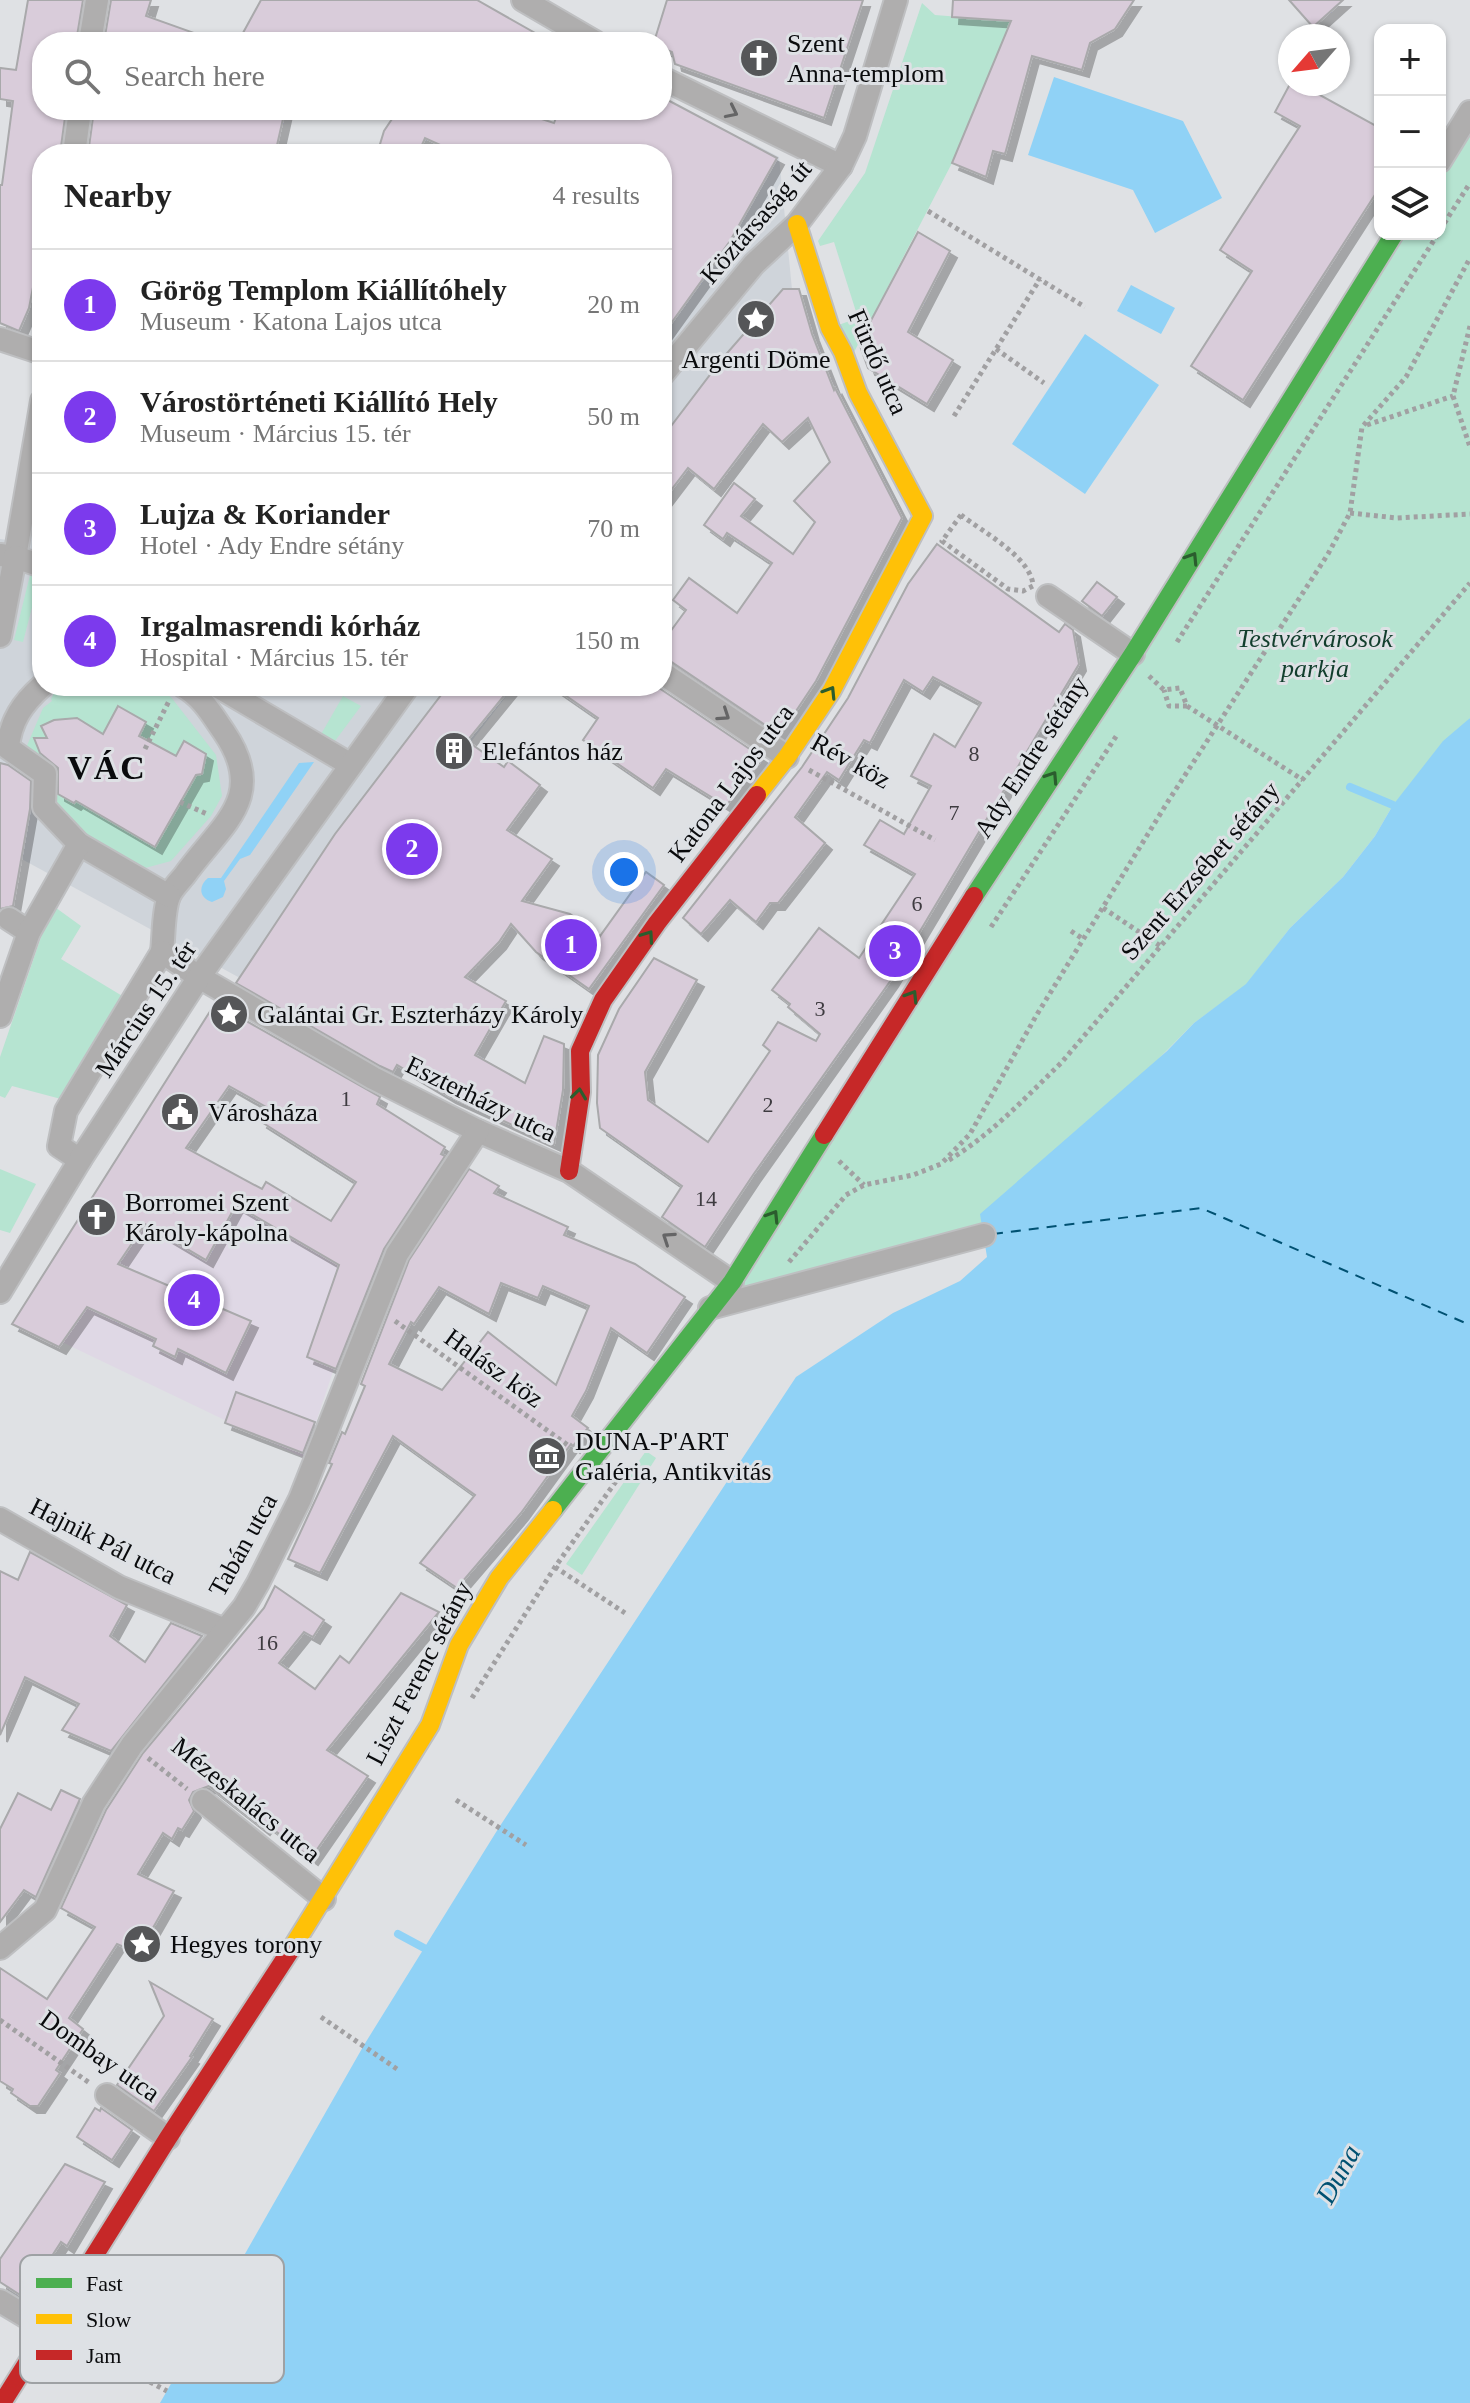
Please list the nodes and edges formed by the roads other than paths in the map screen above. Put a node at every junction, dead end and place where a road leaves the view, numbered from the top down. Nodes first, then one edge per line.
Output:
1 (97, 0) edge
2 (523, 0) edge
3 (896, 0) edge
4 (92, 32) edge
5 (578, 32) edge
6 (672, 83) edge
7 (1470, 112) edge
8 (79, 120) edge
9 (75, 144) edge
10 (1446, 151) edge
11 (841, 166) junction
12 (797, 224) junction
13 (1390, 240) edge
14 (0, 339) edge
15 (32, 350) edge
16 (672, 363) edge
17 (32, 447) edge
18 (923, 516) joint
19 (8, 556) edge
20 (32, 563) edge
21 (1048, 596) dead end
22 (0, 636) edge
23 (1133, 654) junction
24 (672, 680) edge
25 (32, 695) edge
26 (199, 696) edge
27 (234, 696) edge
28 (401, 696) edge
29 (5, 730) edge
30 (787, 757) junction
31 (351, 765) junction
32 (79, 844) junction
33 (169, 896) junction
34 (9, 919) dead end
35 (29, 932) junction
36 (162, 952) junction
37 (199, 977) junction
38 (0, 1016) edge
39 (478, 1131) junction
40 (80, 1160) junction
41 (569, 1171) junction
42 (984, 1235) dead end
43 (732, 1282) junction
44 (0, 1292) edge
45 (710, 1308) junction
46 (0, 1519) edge
47 (225, 1630) junction
48 (203, 1801) road end
49 (324, 1899) junction
50 (0, 1948) edge
51 (107, 2095) road end
52 (168, 2138) junction
53 (103, 2255) edge
54 (0, 2301) edge
55 (20, 2313) edge
56 (20, 2382) edge
57 (2, 2403) edge

1 - 4 street
2 - 5 street
3 - 11 street, Köztársaság út
6 -> 11 street
7 - 10 street
8 - 9 street
11 - 12 street, Köztársaság út
12 - 16 street, Köztársaság út
12 - 18 street, Fürdő utca
23 -> 13 street, Ady Endre sétány
14 - 15 street
17 - 19 street
30 -> 18 street, Katona Lajos utca
19 - 20 street
19 - 22 street
21 - 23 street
43 -> 23 street, Ady Endre sétány
24 -> 30 street, Rév köz
25 - 29 street
26 - 33 street
27 - 31 street
28 - 31 street, Március 15. tér
29 - 32 street
41 -> 30 street, Katona Lajos utca
31 - 37 street, Március 15. tér
32 - 33 street
32 - 35 street
33 - 36 street
34 - 35 street
35 - 38 street
36 - 37 street, Eszterházy utca
36 - 40 street
37 - 39 street, Eszterházy utca
37 - 40 street, Március 15. tér
39 - 41 street, Eszterházy utca
39 - 47 street, Tabán utca
40 - 44 street, Március 15. tér
43 -> 41 street, Eszterházy utca
42 - 45 street
43 - 45 street, Ady Endre sétány
45 - 49 street, Liszt Ferenc sétány
46 - 47 street, Hajnik Pál utca
47 - 50 street, Tabán utca
48 - 49 street, Mézeskalács utca
49 - 52 street, Liszt Ferenc sétány
51 - 52 street, Dombay utca
52 - 53 street, Liszt Ferenc sétány
54 - 55 street
56 - 57 street, Liszt Ferenc sétány

